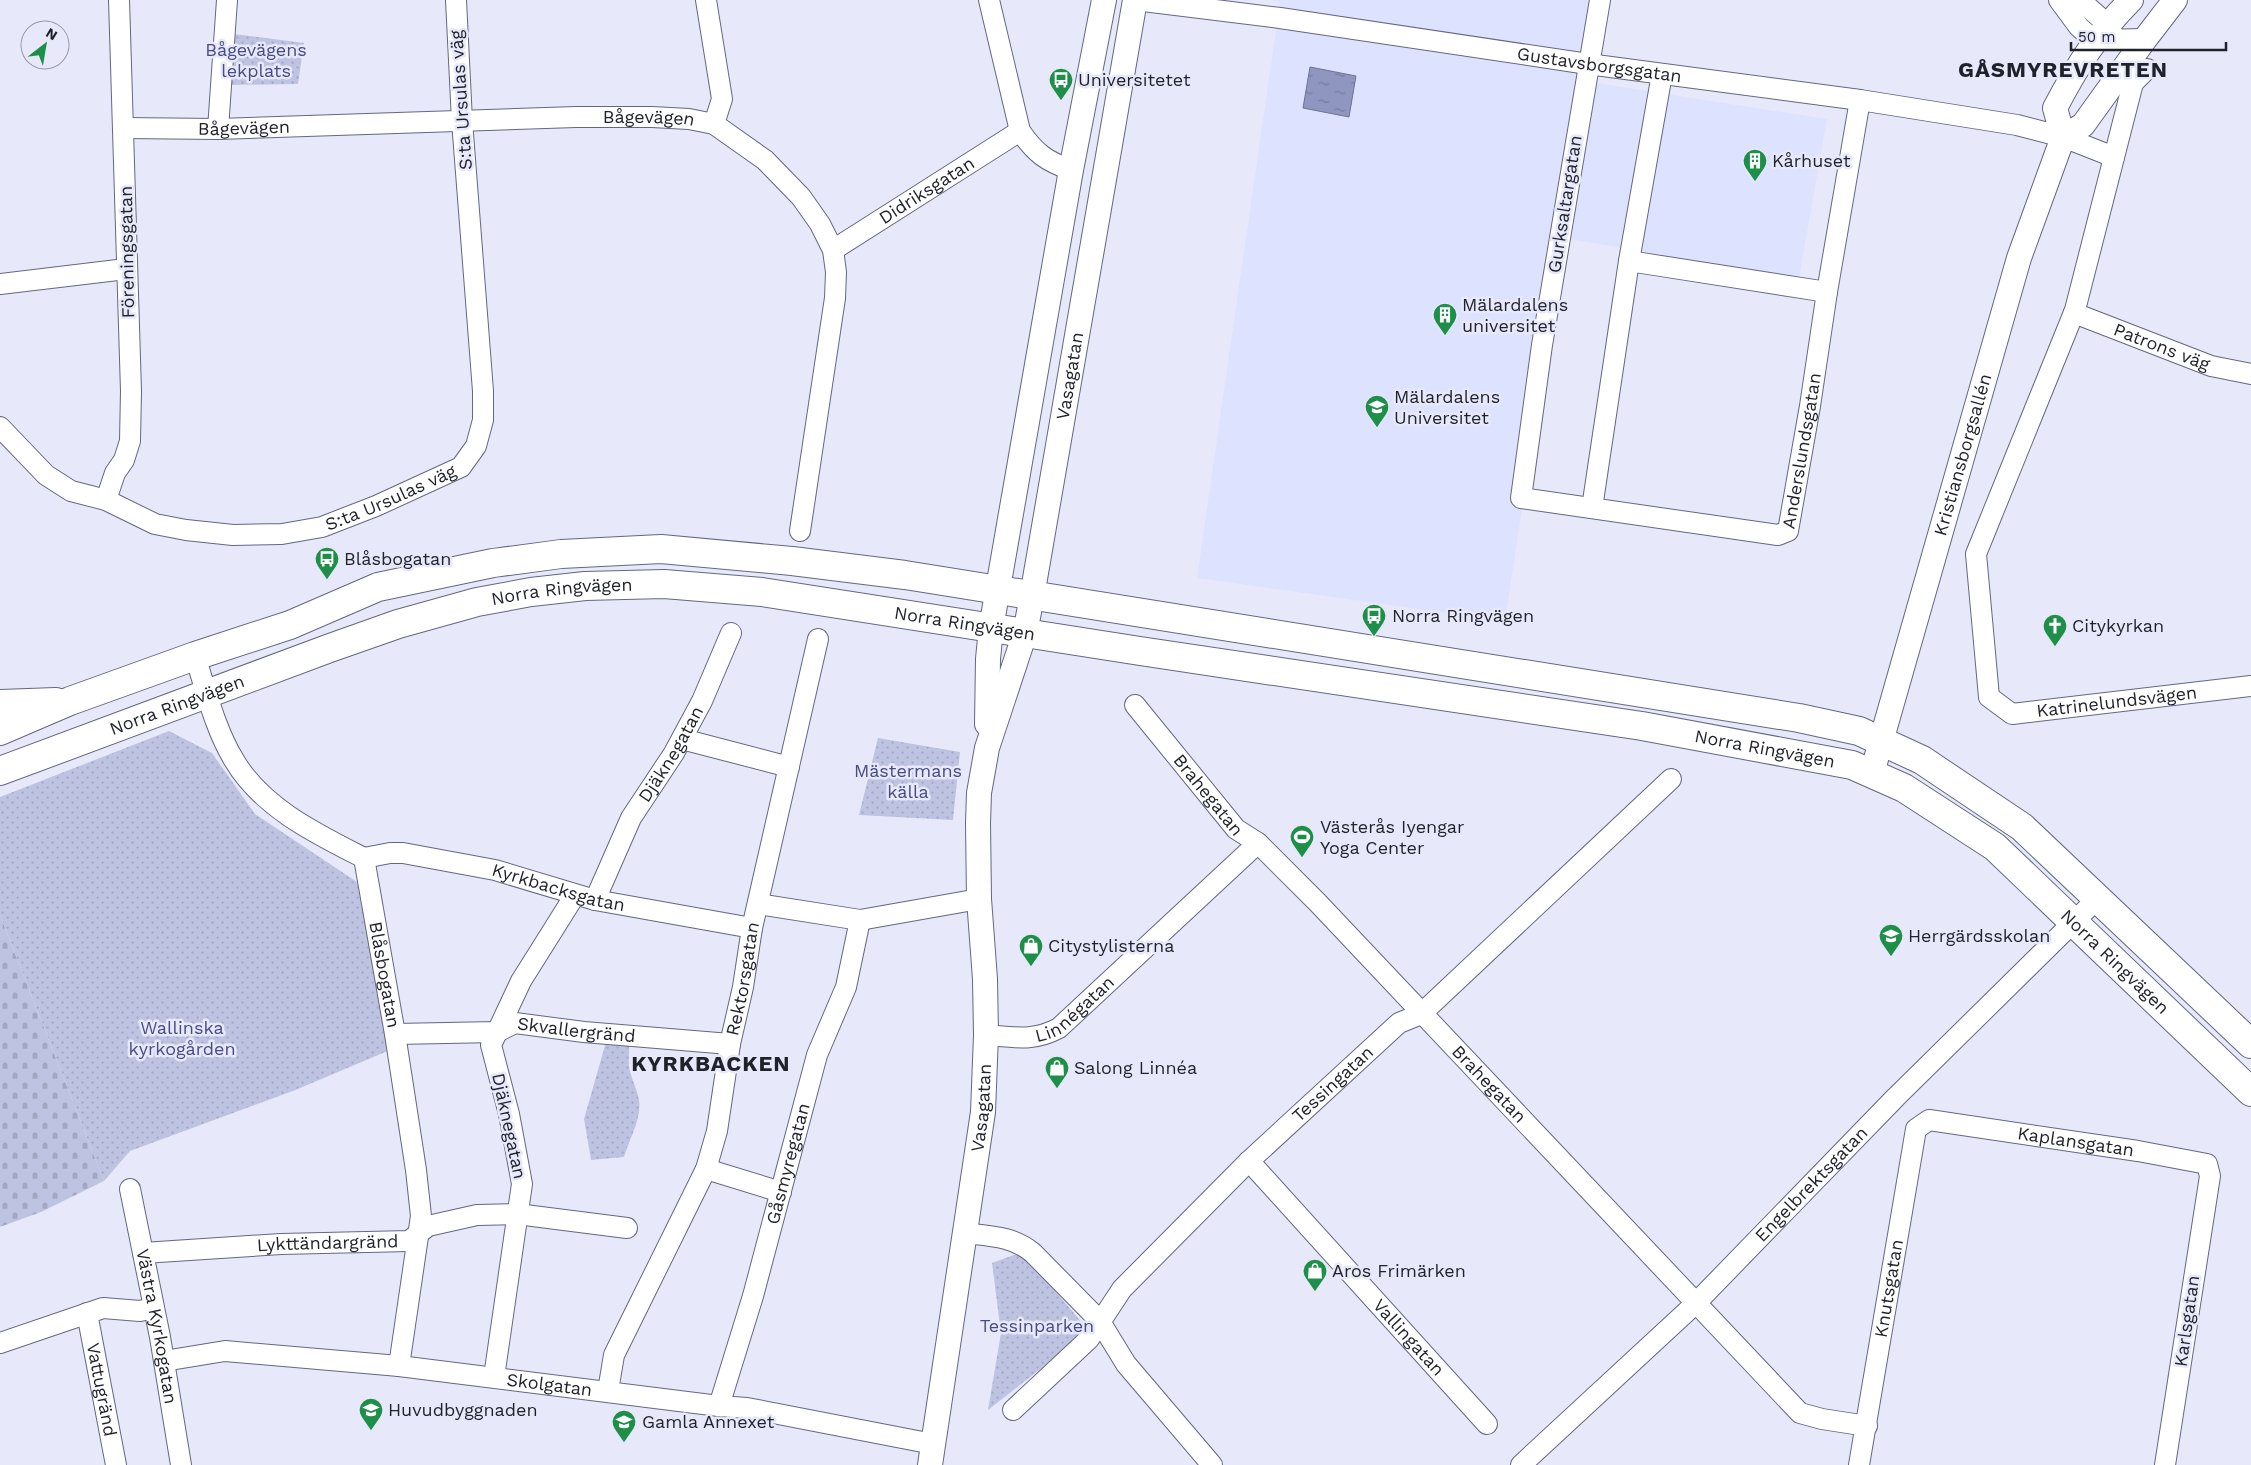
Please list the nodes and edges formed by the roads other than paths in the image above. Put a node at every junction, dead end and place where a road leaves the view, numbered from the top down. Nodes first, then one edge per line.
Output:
1 (120, 0) edge
2 (227, 0) edge
3 (456, 0) edge
4 (706, 0) edge
5 (989, 0) edge
6 (1104, 0) edge
7 (1135, 0) edge
8 (1600, 0) edge
9 (2058, 0) edge
10 (2080, 0) edge
11 (2131, 0) edge
12 (2176, 0) edge
13 (2106, 35) junction
14 (2145, 39) junction
15 (1588, 64) junction
16 (2123, 69) junction
17 (2147, 69) dead end
18 (1662, 74) junction
19 (1860, 100) junction
20 (462, 121) junction
21 (714, 124) junction
22 (124, 128) junction
23 (218, 128) junction
24 (1020, 132) junction
25 (2063, 137) junction
26 (2114, 157) junction
27 (1071, 170) junction
28 (833, 250) junction
29 (1630, 261) junction
30 (126, 268) junction
31 (0, 284) edge
32 (1826, 292) junction
33 (2074, 313) junction
34 (2251, 374) edge
35 (0, 427) edge
36 (1521, 498) joint
37 (106, 500) junction
38 (1592, 508) junction
39 (800, 531) dead end
40 (998, 590) junction
41 (1032, 596) junction
42 (991, 628) junction
43 (731, 633) dead end
44 (1025, 633) junction
45 (818, 639) dead end
46 (195, 656) junction
47 (2251, 686) edge
48 (207, 693) junction
49 (70, 702) junction
50 (0, 704) edge
51 (1135, 705) dead end
52 (0, 731) edge
53 (682, 739) junction
54 (1883, 742) junction
55 (987, 748) junction
56 (789, 767) junction
57 (0, 771) edge
58 (1872, 773) junction
59 (1671, 778) dead end
60 (1258, 843) junction
61 (364, 858) junction
62 (575, 895) junction
63 (979, 899) junction
64 (2097, 899) junction
65 (595, 900) junction
66 (758, 904) junction
67 (860, 920) junction
68 (2073, 923) junction
69 (752, 928) junction
70 (1420, 1014) junction
71 (496, 1032) junction
72 (395, 1034) junction
73 (986, 1035) junction
74 (730, 1044) junction
75 (2251, 1044) edge
76 (2251, 1092) edge
77 (1931, 1120) joint
78 (1249, 1161) junction
79 (706, 1169) junction
80 (2210, 1178) joint
81 (130, 1189) dead end
82 (780, 1192) junction
83 (517, 1214) junction
84 (627, 1228) dead end
85 (418, 1233) junction
86 (964, 1233) junction
87 (143, 1253) junction
88 (1695, 1304) junction
89 (153, 1308) junction
90 (87, 1314) junction
91 (1099, 1320) junction
92 (0, 1343) edge
93 (164, 1361) junction
94 (399, 1366) junction
95 (494, 1377) junction
96 (608, 1391) junction
97 (718, 1406) junction
98 (1013, 1410) dead end
99 (1487, 1424) dead end
100 (1867, 1426) junction
101 (931, 1454) edge
102 (116, 1465) edge
103 (181, 1465) edge
104 (1212, 1465) edge
105 (1521, 1465) edge
106 (1859, 1465) edge
107 (2165, 1465) edge

1 - 22 street, Föreningsgatan
2 - 23 street
3 - 20 street, S:ta Ursulas väg
4 - 21 street
5 - 24 street
6 - 27 street, Vasagatan
7 - 15 street, Gustavsborgsgatan
7 - 41 street, Vasagatan
8 - 15 street, Gurksaltargatan
9 - 13 street
10 - 13 street
11 - 13 street
12 - 14 street
13 - 14 street
13 - 16 street
13 - 25 street
14 - 16 street
15 - 18 street, Gustavsborgsgatan
15 - 36 street, Gurksaltargatan
16 - 25 street
17 - 26 street
18 - 19 street, Gustavsborgsgatan
18 - 29 street
19 - 25 street, Gustavsborgsgatan
19 - 32 street, Anderslundsgatan
20 - 21 street, Bågevägen
20 - 23 street, Bågevägen
20 - 37 street, S:ta Ursulas väg
21 - 28 street, Bågevägen
22 - 23 street, Bågevägen
22 - 30 street, Föreningsgatan
24 - 27 street
24 - 28 street, Didriksgatan
25 - 26 street
25 - 54 street, Kristiansborgsallén
26 - 33 street
27 - 40 street, Vasagatan
28 - 39 street, Bågevägen
29 - 32 street
29 - 38 street
30 - 31 street
30 - 37 street, Föreningsgatan
32 - 38 street, Anderslundsgatan
33 - 34 street, Patrons väg
33 - 47 street, Katrinelundsvägen
35 - 37 street, S:ta Ursulas väg
36 - 38 street, Anderslundsgatan
40 - 41 main road, Norra Ringvägen
40 - 42 street, Vasagatan
40 - 46 main road, Norra Ringvägen
41 - 44 street, Vasagatan
41 - 54 main road, Norra Ringvägen
42 - 44 main road, Norra Ringvägen
42 - 48 main road, Norra Ringvägen
42 - 55 street, Vasagatan
43 - 53 street, Djäknegatan
44 - 55 street, Vasagatan
44 - 58 main road, Norra Ringvägen
45 - 56 street, Rektorsgatan
46 - 48 street
46 - 49 main road, Norra Ringvägen
48 - 57 main road, Norra Ringvägen
48 - 61 street
49 - 50 main road
49 - 52 main road, Norra Ringvägen
51 - 60 street, Brahegatan
53 - 56 street
53 - 65 street, Djäknegatan
54 - 58 street, Kristiansborgsallén
54 - 64 main road, Norra Ringvägen
55 - 63 street, Vasagatan
56 - 66 street, Rektorsgatan
58 - 68 main road, Norra Ringvägen
59 - 70 street, Tessingatan
60 - 70 street, Brahegatan
60 - 73 street, Linnégatan
61 - 62 street, Kyrkbacksgatan
61 - 72 street, Blåsbogatan
62 - 65 street, Kyrkbacksgatan
62 - 71 street, Djäknegatan
63 - 67 street
63 - 73 street, Vasagatan
64 - 68 street, Engelbrektsgatan
64 - 75 main road, Norra Ringvägen
65 - 69 street, Kyrkbacksgatan
66 - 67 street
66 - 69 street, Rektorsgatan
67 - 82 street, Gåsmyregatan
68 - 76 main road, Norra Ringvägen
68 - 88 street, Engelbrektsgatan
69 - 74 street, Rektorsgatan
70 - 78 street, Tessingatan
70 - 88 street, Brahegatan
71 - 72 street, Skvallergränd
71 - 74 street, Skvallergränd
71 - 83 street, Djäknegatan
72 - 85 street, Blåsbogatan
73 - 86 street, Vasagatan
74 - 79 street, Rektorsgatan
77 - 80 street, Kaplansgatan
77 - 100 street, Knutsgatan
78 - 91 street, Tessingatan
78 - 99 street, Vallingatan
79 - 82 street
79 - 96 street, Rektorsgatan
80 - 107 street, Karlsgatan
81 - 87 street, Västra Kyrkogatan
82 - 97 street, Gåsmyregatan
83 - 84 street, Lykttändargränd
83 - 85 street, Lykttändargränd
83 - 95 street, Djäknegatan
85 - 87 street, Lykttändargränd
85 - 94 street, Blåsbogatan
86 - 91 street
86 - 101 street, Vasagatan
87 - 89 street, Västra Kyrkogatan
88 - 100 street, Brahegatan
88 - 105 street, Engelbrektsgatan
89 - 90 street
89 - 93 street, Västra Kyrkogatan
90 - 92 street
90 - 102 street, Vattugränd
91 - 98 street, Tessingatan
91 - 104 street
93 - 94 street, Skolgatan
93 - 103 street, Västra Kyrkogatan
94 - 95 street, Skolgatan
95 - 96 street, Skolgatan
96 - 97 street, Skolgatan
97 - 101 street, Skolgatan
100 - 106 street, Knutsgatan

